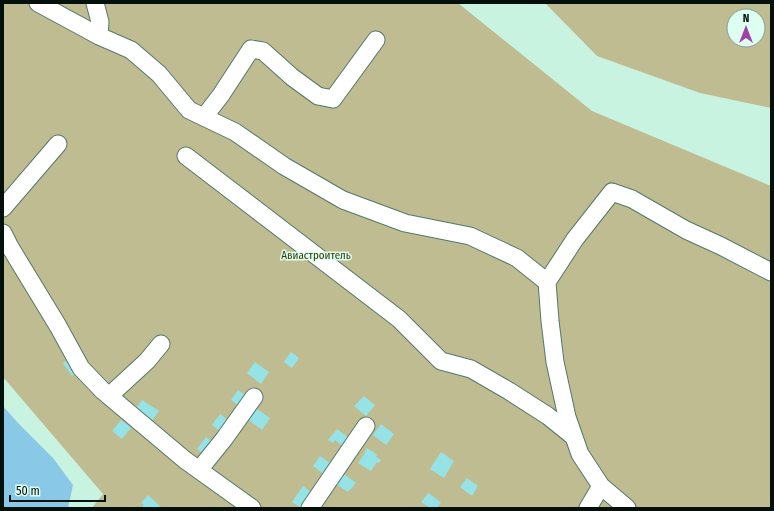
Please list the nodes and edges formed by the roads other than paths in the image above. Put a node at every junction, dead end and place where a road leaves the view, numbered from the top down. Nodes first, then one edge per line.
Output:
1 (38, 3) edge
2 (95, 3) edge
3 (99, 36) junction
4 (376, 40) dead end
5 (204, 117) junction
6 (58, 144) dead end
7 (186, 156) dead end
8 (3, 208) edge
9 (3, 233) edge
10 (771, 272) edge
11 (547, 282) junction
12 (161, 344) dead end
13 (109, 396) junction
14 (254, 397) dead end
15 (366, 426) dead end
16 (574, 437) junction
17 (199, 470) junction
18 (601, 486) junction
19 (252, 508) edge
20 (310, 508) edge
21 (588, 508) edge
22 (627, 508) edge

1 - 3 street
2 - 3 street
3 - 5 street
4 - 5 street
5 - 11 street
6 - 8 street
7 - 16 street
9 - 13 street
10 - 11 street
11 - 16 street
12 - 13 street
13 - 17 street
14 - 17 street
15 - 20 street
16 - 18 street
17 - 19 street
18 - 21 street
18 - 22 street

